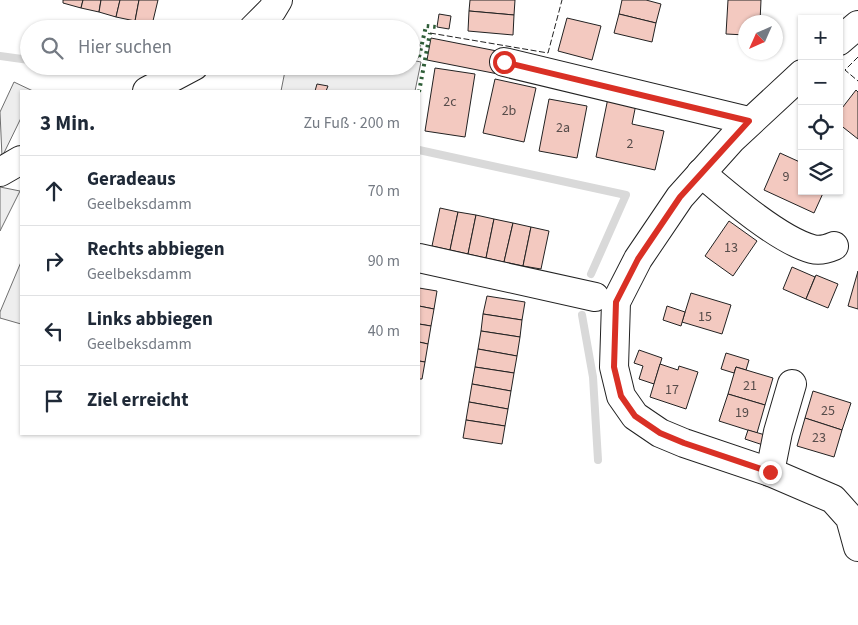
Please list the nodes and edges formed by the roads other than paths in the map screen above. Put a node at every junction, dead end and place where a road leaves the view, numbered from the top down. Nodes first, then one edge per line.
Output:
1 (278, 0) edge
2 (262, 20) edge
3 (858, 25) edge
4 (843, 38) edge
5 (504, 62) dead end
6 (177, 75) edge
7 (798, 78) edge
8 (149, 90) edge
9 (749, 121) junction
10 (20, 161) edge
11 (0, 172) edge
12 (701, 174) junction
13 (834, 246) dead end
14 (420, 258) edge
15 (595, 297) dead end
16 (792, 384) dead end
17 (770, 472) junction
18 (858, 547) edge

1 - 2 street
3 - 4 street
5 - 9 street
6 - 8 street
7 - 9 street
9 - 12 street
10 - 11 street
12 - 13 street
12 - 17 street
14 - 15 street
16 - 17 street
17 - 18 street

